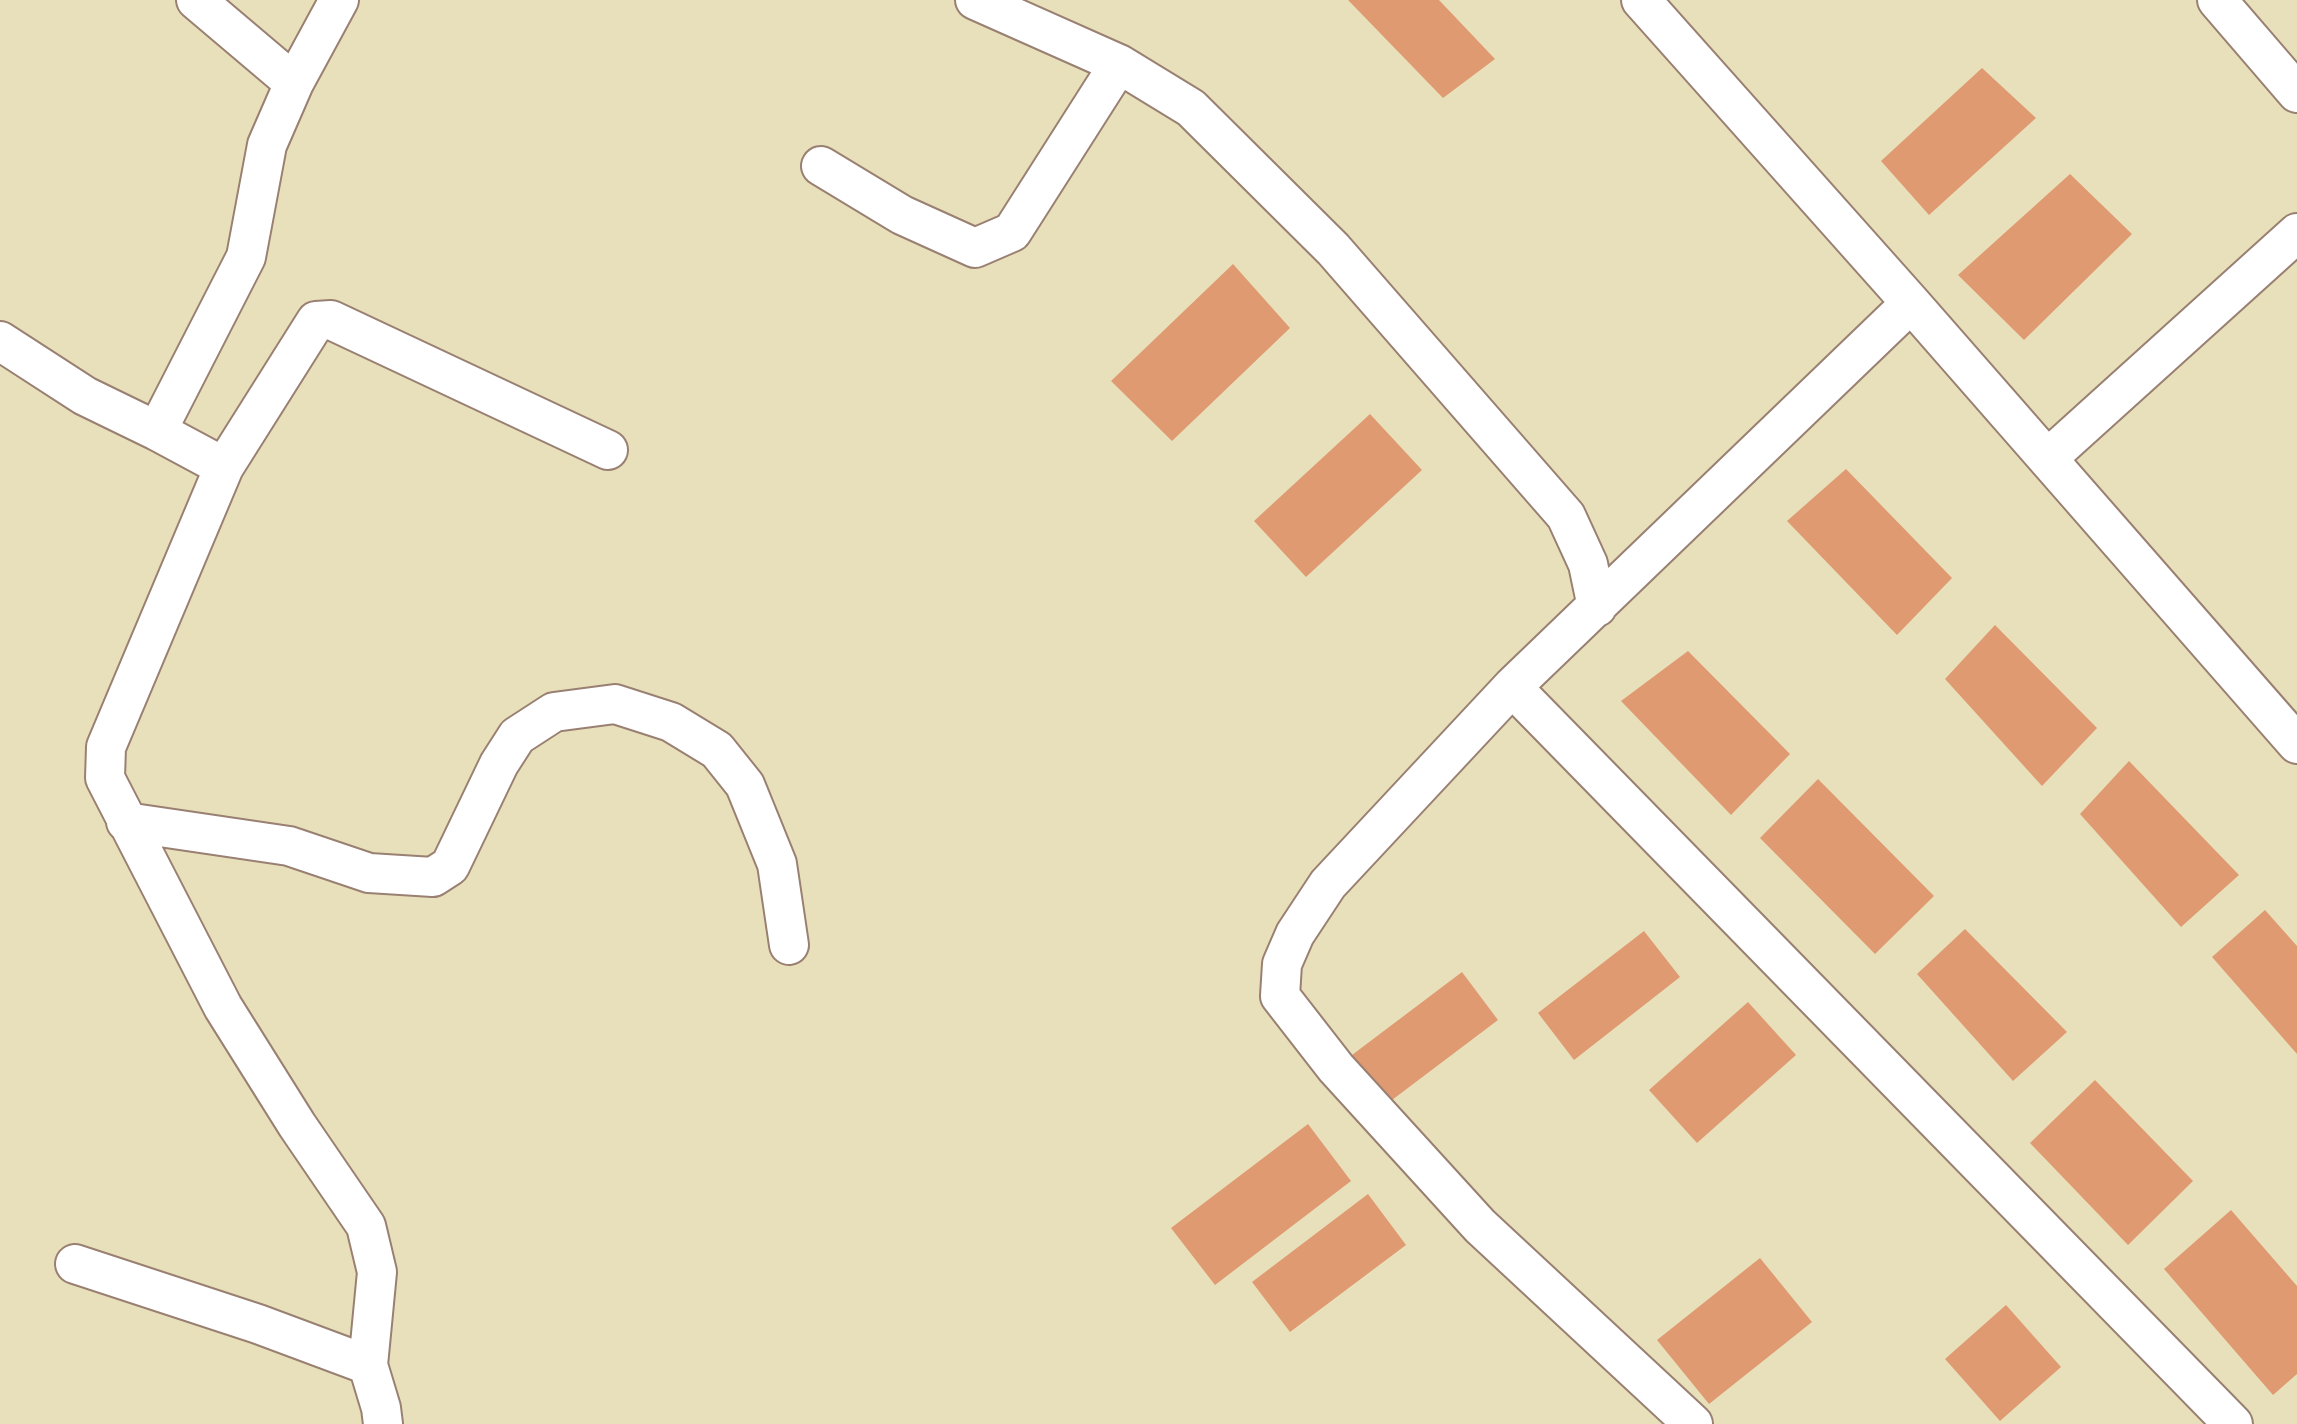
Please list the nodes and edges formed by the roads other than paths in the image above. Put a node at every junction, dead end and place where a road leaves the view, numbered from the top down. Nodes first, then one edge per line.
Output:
1 (196, 0) edge
2 (339, 0) edge
3 (975, 0) edge
4 (1641, 0) edge
5 (2217, 0) edge
6 (1119, 64) junction
7 (294, 83) junction
8 (2297, 93) edge
9 (821, 166) dead end
10 (2297, 233) edge
11 (1911, 303) junction
12 (0, 341) edge
13 (158, 431) junction
14 (608, 450) dead end
15 (2048, 458) junction
16 (224, 467) junction
17 (1597, 607) junction
18 (1512, 687) junction
19 (2297, 744) edge
20 (126, 822) junction
21 (789, 946) dead end
22 (75, 1264) dead end
23 (368, 1365) junction
24 (383, 1424) edge
25 (1693, 1424) edge
26 (2233, 1424) edge

1 - 7 street
2 - 7 street
3 - 6 street
4 - 11 street
5 - 8 street
6 - 9 street
6 - 17 street
7 - 13 street
10 - 15 street
11 - 15 street
11 - 17 street
12 - 13 street
13 - 16 street
14 - 16 street
15 - 19 street
16 - 20 street
17 - 18 street
18 - 25 street
18 - 26 street
20 - 21 street
20 - 23 street
22 - 23 street
23 - 24 street

